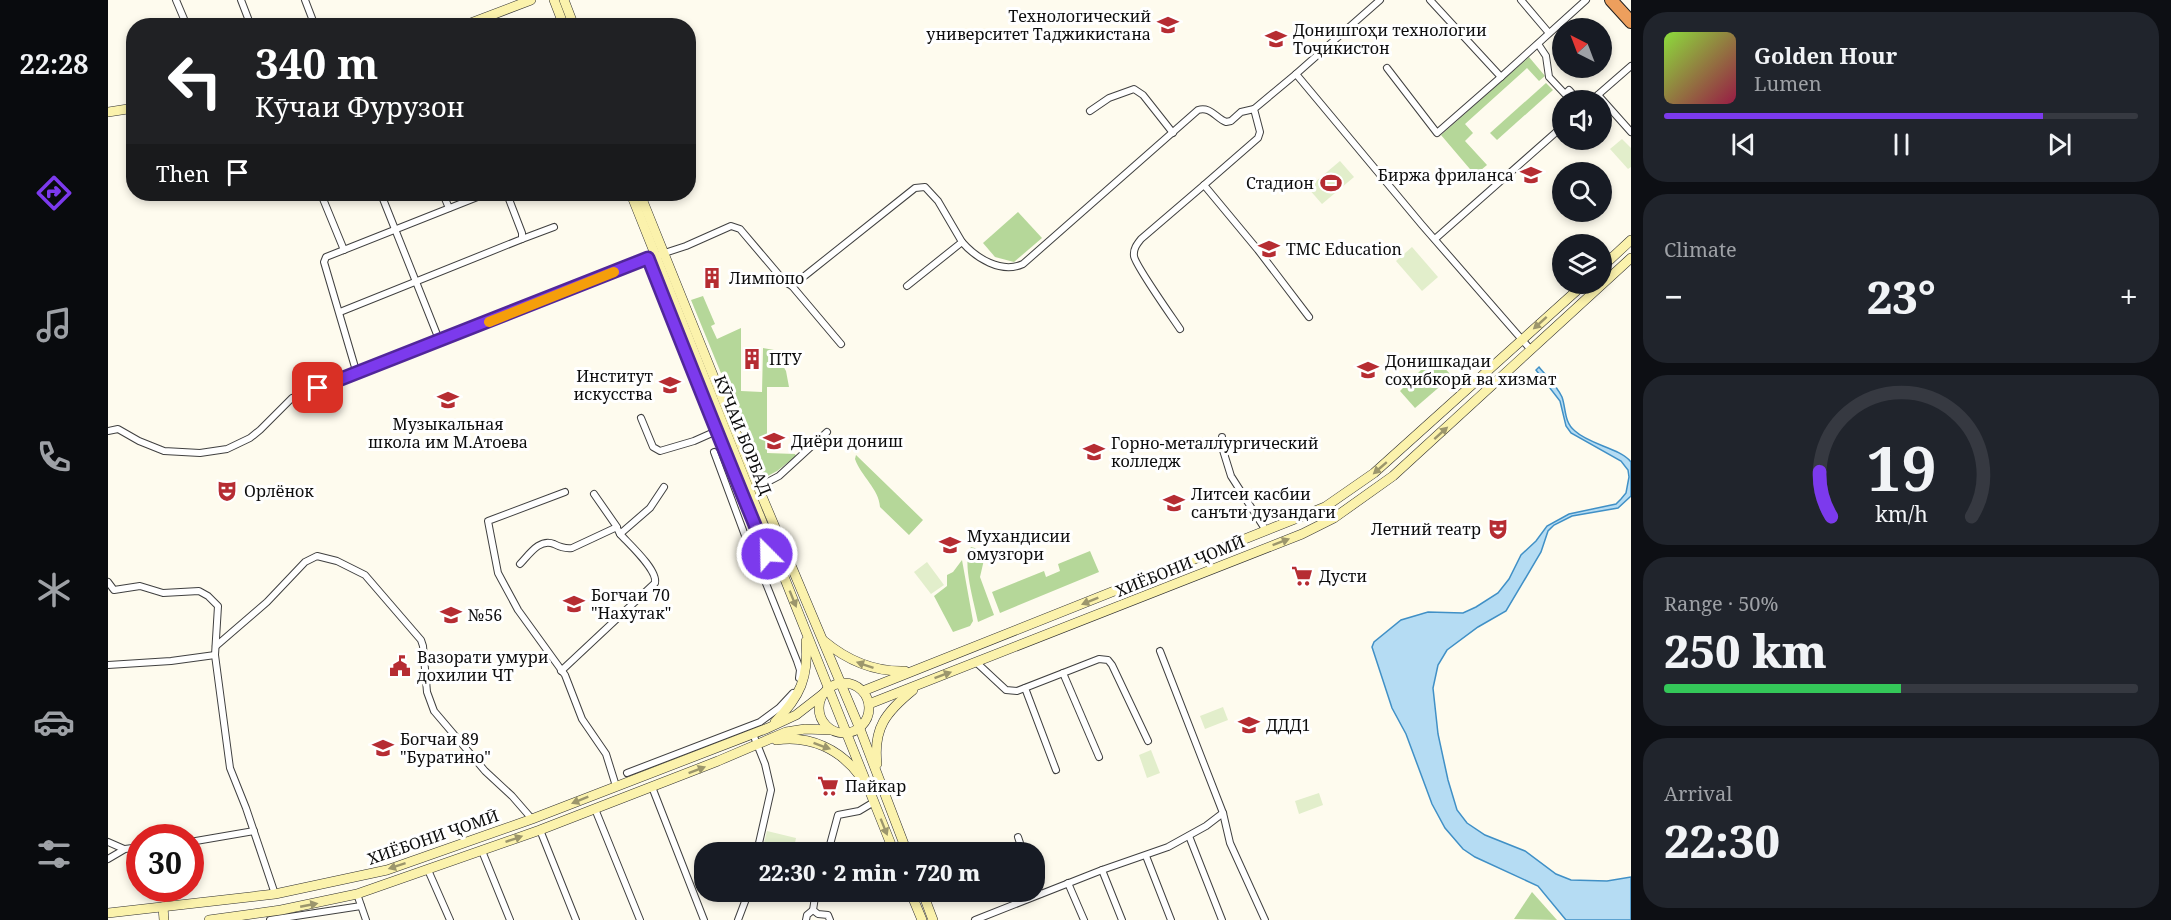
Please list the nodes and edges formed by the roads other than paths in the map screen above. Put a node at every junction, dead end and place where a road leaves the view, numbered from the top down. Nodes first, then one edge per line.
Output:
1 (176, 0) edge
2 (241, 0) edge
3 (305, 0) edge
4 (531, 0) edge
5 (554, 0) edge
6 (564, 0) edge
7 (1380, 0) edge
8 (1430, 0) edge
9 (1521, 0) edge
10 (1586, 0) edge
11 (1611, 0) edge
12 (184, 18) edge
13 (248, 18) edge
14 (312, 18) edge
15 (484, 18) edge
16 (561, 18) edge
17 (571, 18) edge
18 (1631, 22) edge
19 (1550, 33) junction
20 (1538, 44) junction
21 (1631, 66) edge
22 (1387, 68) dead end
23 (1296, 75) junction
24 (1501, 77) junction
25 (1561, 90) edge
26 (1603, 90) edge
27 (126, 109) edge
28 (1254, 109) junction
29 (1612, 110) edge
30 (1090, 111) dead end
31 (108, 112) edge
32 (1631, 132) edge
33 (1173, 133) junction
34 (1552, 136) edge
35 (1204, 185) junction
36 (324, 201) edge
37 (384, 201) edge
38 (446, 201) edge
39 (460, 201) edge
40 (510, 201) edge
41 (634, 201) edge
42 (642, 201) edge
43 (449, 208) junction
44 (555, 226) dead end
45 (394, 230) junction
46 (522, 238) junction
47 (1435, 239) junction
48 (1631, 240) edge
49 (962, 242) junction
50 (344, 250) junction
51 (656, 256) junction
52 (1612, 258) edge
53 (1631, 258) edge
54 (415, 282) junction
55 (792, 286) junction
56 (907, 286) dead end
57 (1573, 294) edge
58 (340, 312) junction
59 (1309, 317) dead end
60 (1180, 329) dead end
61 (1521, 340) junction
62 (440, 342) junction
63 (841, 344) dead end
64 (1532, 350) junction
65 (357, 374) junction
66 (641, 418) dead end
67 (721, 429) junction
68 (108, 431) edge
69 (827, 432) dead end
70 (1222, 437) dead end
71 (714, 452) dead end
72 (664, 487) dead end
73 (758, 487) junction
74 (565, 492) dead end
75 (594, 494) dead end
76 (1265, 529) dead end
77 (618, 530) junction
78 (1196, 560) junction
79 (520, 564) dead end
80 (759, 566) junction
81 (1200, 574) junction
82 (108, 582) edge
83 (805, 630) junction
84 (824, 640) junction
85 (216, 646) junction
86 (1160, 651) dead end
87 (215, 655) junction
88 (977, 663) junction
89 (108, 665) edge
90 (803, 670) junction
91 (913, 670) junction
92 (561, 671) junction
93 (1063, 673) junction
94 (840, 683) junction
95 (920, 684) junction
96 (1025, 688) junction
97 (826, 691) junction
98 (863, 691) junction
99 (791, 700) junction
100 (870, 704) junction
101 (768, 728) junction
102 (860, 729) junction
103 (831, 730) junction
104 (753, 734) junction
105 (846, 734) junction
106 (1148, 741) dead end
107 (761, 743) junction
108 (712, 745) junction
109 (1099, 758) dead end
110 (1056, 770) dead end
111 (627, 773) dead end
112 (879, 779) junction
113 (616, 786) junction
114 (868, 786) junction
115 (652, 787) junction
116 (874, 802) junction
117 (595, 809) junction
118 (1223, 813) junction
119 (532, 819) junction
120 (540, 830) junction
121 (254, 831) junction
122 (1189, 836) junction
123 (1018, 837) dead end
124 (204, 840) edge
125 (108, 842) edge
126 (464, 842) junction
127 (759, 842) edge
128 (831, 842) edge
129 (890, 842) edge
130 (903, 842) edge
131 (1020, 842) edge
132 (125, 849) joint
133 (482, 850) junction
134 (469, 856) junction
135 (1146, 856) junction
136 (108, 859) edge
137 (428, 870) junction
138 (1102, 870) junction
139 (1068, 883) junction
140 (1045, 892) edge
141 (275, 894) junction
142 (357, 894) junction
143 (745, 902) edge
144 (814, 902) edge
145 (915, 902) edge
146 (926, 902) edge
147 (1020, 902) edge
148 (361, 906) junction
149 (163, 907) junction
150 (813, 910) junction
151 (108, 913) edge
152 (249, 917) edge
153 (978, 919) edge
154 (164, 920) edge
155 (209, 920) edge
156 (270, 920) edge
157 (366, 920) edge
158 (450, 920) edge
159 (510, 920) edge
160 (576, 920) edge
161 (640, 920) edge
162 (704, 920) edge
163 (738, 920) edge
164 (806, 920) edge
165 (830, 920) edge
166 (922, 920) edge
167 (933, 920) edge
168 (1084, 920) edge
169 (1122, 920) edge
170 (1171, 920) edge
171 (1222, 920) edge
172 (1264, 920) edge

1 - 12 street
2 - 13 street
3 - 14 street
4 - 15 main road
5 - 16 main road
6 - 17 main road
7 - 23 street
8 - 24 street
9 - 19 street
10 - 19 street
11 - 18 highway
19 - 20 street
20 - 24 street
20 - 25 street
21 - 26 street
22 - 24 street
23 - 28 street
23 - 47 street
27 - 31 main road
28 - 33 street
28 - 35 street
29 - 32 street
30 - 33 street
33 - 49 street
34 - 47 street
35 - 59 street
35 - 60 street
36 - 50 street
37 - 45 street
38 - 43 street
39 - 43 street
40 - 46 street
41 - 51 main road, КӮЧАИ БОРБАД
42 - 51 main road, КӮЧАИ БОРБАД
43 - 45 street
44 - 46 street
45 - 50 street
45 - 54 street
46 - 54 street
47 - 61 street
48 - 52 main road
49 - 55 street
49 - 56 street
50 - 58 street
51 - 55 street
51 - 62 street
51 - 67 main road, КӮЧАИ БОРБАД
51 - 73 main road, КӮЧАИ БОРБАД
53 - 64 main road, ХИЁБОНИ ҶОМӢ
54 - 58 street
54 - 62 street
55 - 63 street
57 -> 61 main road, ХИЁБОНИ ҶОМӢ
58 - 65 street
61 - 64 street
61 -> 78 main road, ХИЁБОНИ ҶОМӢ
62 - 65 street
81 -> 64 main road, ХИЁБОНИ ҶОМӢ
65 - 68 street
66 - 67 street
67 - 80 street
67 -> 83 main road, КӮЧАИ БОРБАД
69 - 73 street
70 - 76 street
71 - 80 street
72 - 77 street
73 - 84 main road, КӮЧАИ БОРБАД
74 - 92 street
75 - 77 street
77 - 79 street
77 - 92 street
78 - 81 main road
78 -> 91 main road, ХИЁБОНИ ҶОМӢ
80 - 90 street
81 - 88 main road, ХИЁБОНИ ҶОМӢ
82 - 85 street
83 - 90 main road
83 - 97 main road, КӮЧАИ БОРБАД
91 -> 84 main road
84 - 94 main road, КӮЧАИ БОРБАД
85 - 87 street
85 - 119 street
86 - 118 street
87 - 89 street
87 - 121 street
95 -> 88 main road, ХИЁБОНИ ҶОМӢ
88 - 96 street
90 - 99 main road
91 - 98 main road, ХИЁБОНИ ҶОМӢ
92 - 113 street
93 - 96 street
93 - 106 street
93 - 109 street
94 - 97 main road
94 - 98 main road
94 - 102 main road, КӮЧАИ БОРБАД
95 - 100 main road, ХИЁБОНИ ҶОМӢ
95 - 112 main road
96 - 110 street
97 - 101 main road, ХИЁБОНИ ҶОМӢ
97 - 103 main road, КӮЧАИ БОРБАД
97 - 105 main road, КӮЧАИ БОРБАД
98 - 100 main road
99 - 101 main road
99 - 108 street
100 - 102 main road
101 - 104 main road, ХИЁБОНИ ҶОМӢ
102 - 105 main road
102 - 112 main road, КӮЧАИ БОРБАД
103 - 105 main road
103 - 107 main road, ХИЁБОНИ ҶОМӢ
104 - 107 street
104 - 108 main road, ХИЁБОНИ ҶОМӢ
105 - 114 main road, КӮЧАИ БОРБАД
107 -> 114 main road
115 -> 107 main road, ХИЁБОНИ ҶОМӢ
107 - 127 street
108 - 111 street
108 - 113 main road, ХИЁБОНИ ҶОМӢ
112 - 130 main road, КӮЧАИ БОРБАД
113 -> 119 main road, ХИЁБОНИ ҶОМӢ
114 - 116 main road, КӮЧАИ БОРБАД
115 - 117 main road, ХИЁБОНИ ҶОМӢ
115 - 162 street
116 - 128 street
116 -> 129 main road, КӮЧАИ БОРБАД
117 - 120 main road, ХИЁБОНИ ҶОМӢ
117 - 161 street
118 - 122 street
118 - 172 street
119 - 126 main road, ХИЁБОНИ ҶОМӢ
133 -> 120 main road, ХИЁБОНИ ҶОМӢ
120 - 160 street
121 - 124 street
121 - 141 street
122 - 135 street
122 - 171 street
123 - 131 street
125 - 132 street
126 - 134 main road
126 -> 141 main road, ХИЁБОНИ ҶОМӢ
132 - 136 street
133 - 134 main road, ХИЁБОНИ ҶОМӢ
133 - 159 street
134 - 137 main road, ХИЁБОНИ ҶОМӢ
135 - 138 street
135 - 170 street
137 - 142 main road, ХИЁБОНИ ҶОМӢ
137 - 158 street
138 - 139 street
138 - 169 street
139 - 140 street
139 - 168 street
141 - 149 main road, ХИЁБОНИ ҶОМӢ
142 - 148 street
152 -> 142 main road, ХИЁБОНИ ҶОМӢ
143 - 163 street
144 - 150 street
145 - 166 main road
146 - 167 main road
147 - 153 street
148 - 156 street
148 - 157 street
149 - 151 main road, ХИЁБОНИ ҶОМӢ
149 - 154 main road
150 - 164 street
150 - 165 street
152 - 155 main road, ХИЁБОНИ ҶОМӢ

